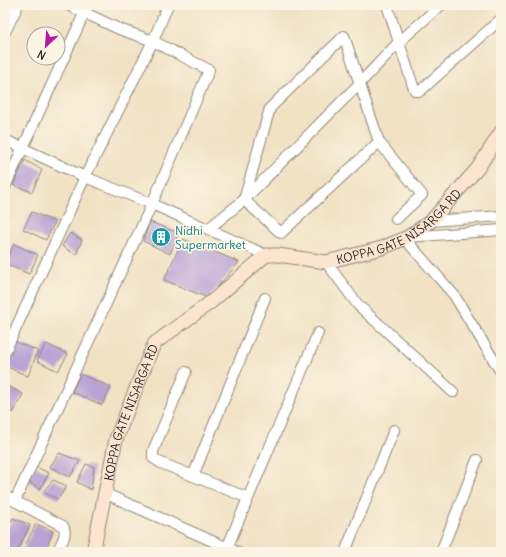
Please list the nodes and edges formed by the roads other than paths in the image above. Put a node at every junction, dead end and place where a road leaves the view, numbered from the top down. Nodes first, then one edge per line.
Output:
1 (18, 5) edge
2 (68, 5) edge
3 (168, 5) edge
4 (386, 5) edge
5 (441, 5) edge
6 (86, 9) edge
7 (501, 19) edge
8 (5, 32) edge
9 (153, 41) junction
10 (399, 42) junction
11 (359, 84) junction
12 (501, 132) edge
13 (5, 140) edge
14 (378, 142) junction
15 (23, 148) junction
16 (85, 177) junction
17 (5, 186) edge
18 (244, 200) junction
19 (152, 204) junction
20 (501, 216) edge
21 (396, 219) dead end
22 (431, 221) junction
23 (208, 229) junction
24 (501, 230) edge
25 (407, 238) junction
26 (266, 255) junction
27 (326, 262) junction
28 (265, 298) dead end
29 (318, 333) dead end
30 (5, 352) edge
31 (186, 372) dead end
32 (501, 372) edge
33 (453, 392) dead end
34 (394, 430) dead end
35 (477, 460) dead end
36 (193, 476) junction
37 (104, 493) junction
38 (5, 496) edge
39 (248, 498) junction
40 (15, 501) junction
41 (227, 548) junction
42 (58, 552) edge
43 (93, 552) edge
44 (237, 552) edge
45 (344, 552) edge
46 (441, 552) edge

1 - 8 street
2 - 6 street
3 - 9 street
4 - 10 street
5 - 10 street
6 - 9 street
6 - 15 street
7 - 10 street
9 - 16 street
9 - 19 street
10 - 11 street
11 - 14 street
11 - 18 street
11 - 18 street
12 - 22 street, KOPPA GATE NISARGA RD
13 - 15 street
14 - 18 street
14 - 21 street
15 - 16 street
15 - 17 street
16 - 19 street
16 - 30 street
18 - 23 street
19 - 23 street
19 - 40 street
20 - 22 street
22 - 25 street, KOPPA GATE NISARGA RD
23 - 26 street
24 - 25 street
25 - 27 street, KOPPA GATE NISARGA RD
25 - 32 street
26 - 27 street, KOPPA GATE NISARGA RD
26 - 37 street, KOPPA GATE NISARGA RD
27 - 33 street
28 - 36 street
29 - 39 street
31 - 36 street
34 - 45 street
35 - 46 street
36 - 39 street
37 - 41 street
37 - 43 street, KOPPA GATE NISARGA RD
38 - 40 street
39 - 41 street
40 - 42 street
41 - 44 street

